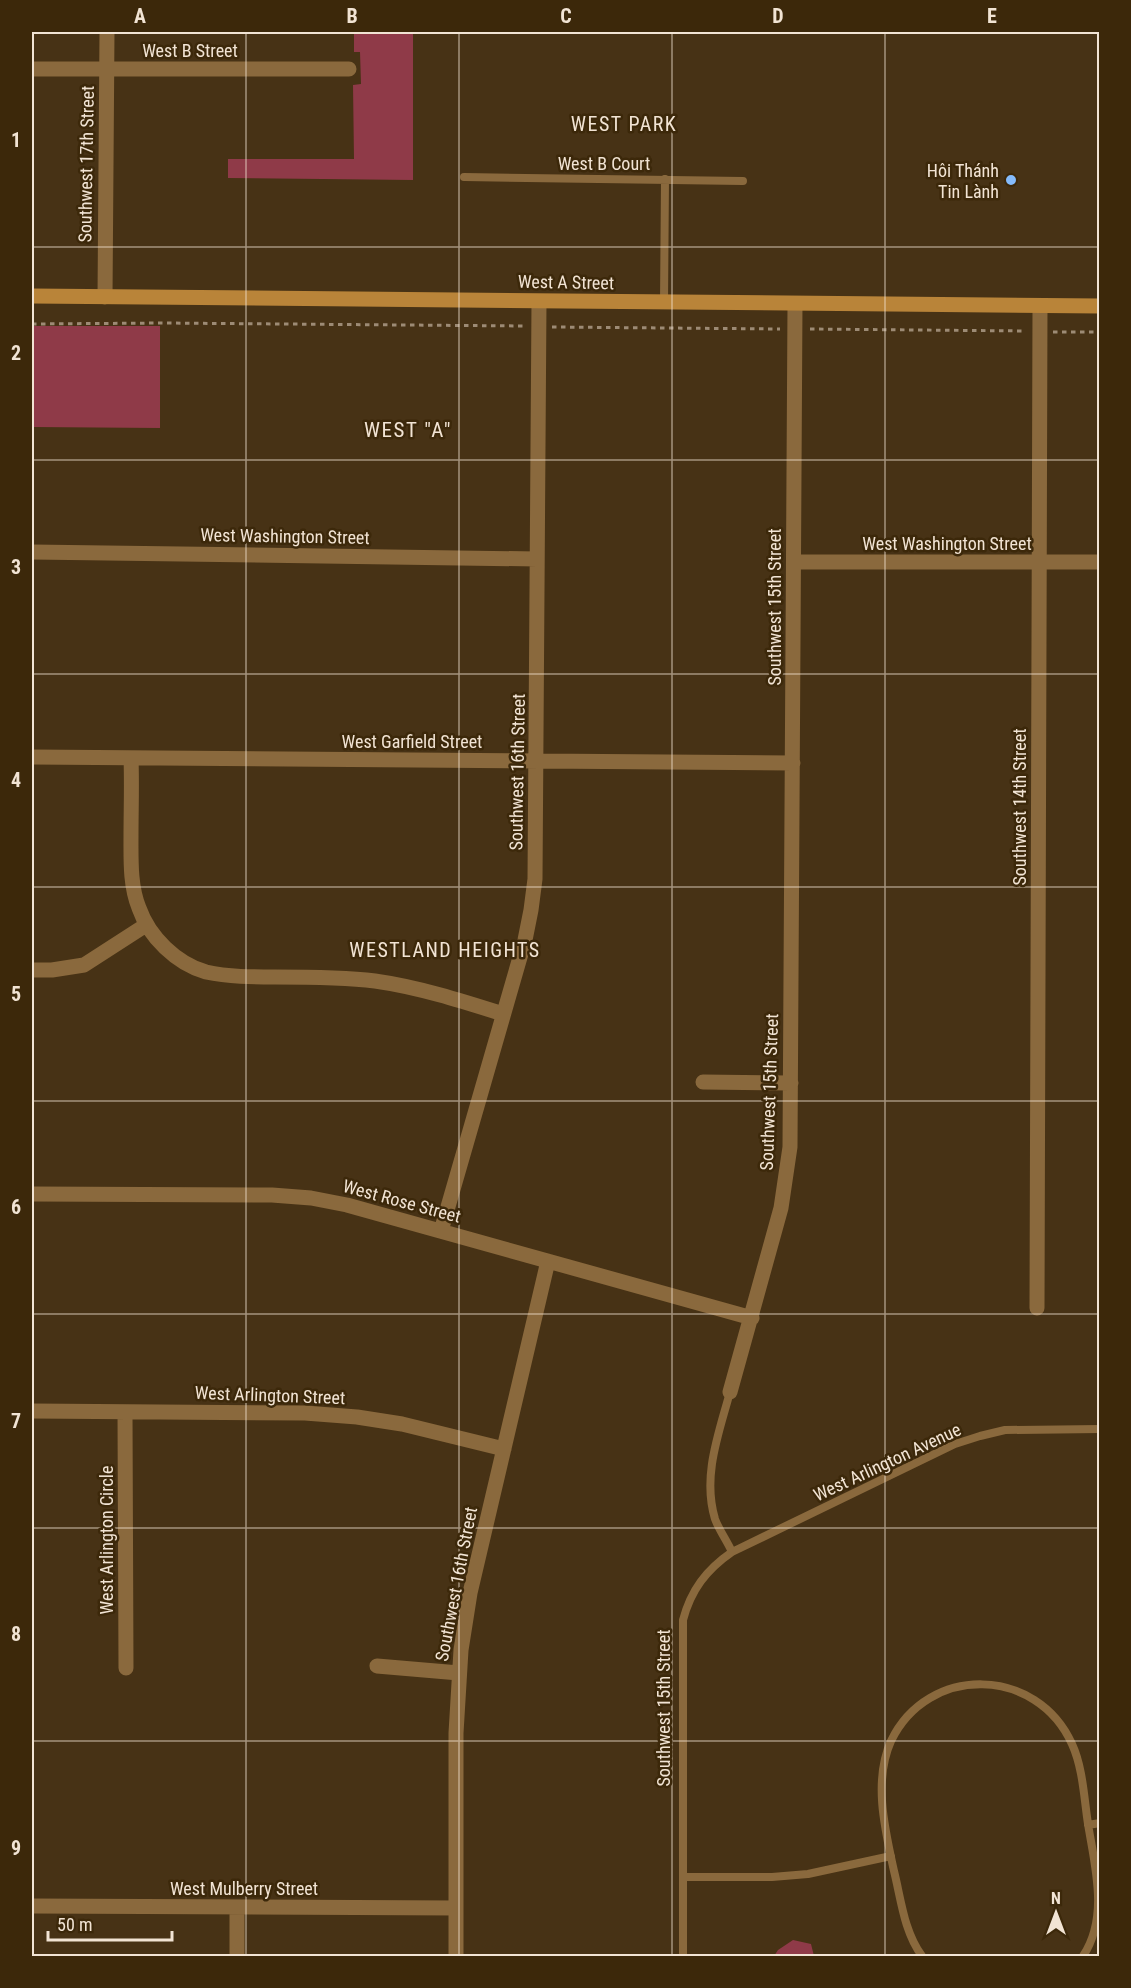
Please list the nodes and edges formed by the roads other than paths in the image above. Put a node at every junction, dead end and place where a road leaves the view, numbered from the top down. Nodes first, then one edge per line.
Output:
1 (107, 32) edge
2 (32, 69) edge
3 (349, 69) dead end
4 (107, 70) junction
5 (464, 177) dead end
6 (665, 179) junction
7 (743, 181) dead end
8 (32, 296) edge
9 (105, 297) junction
10 (539, 302) junction
11 (664, 303) junction
12 (795, 304) junction
13 (1040, 306) junction
14 (1100, 306) edge
15 (32, 552) edge
16 (537, 559) junction
17 (794, 562) junction
18 (1039, 562) junction
19 (1100, 562) edge
20 (32, 757) edge
21 (131, 758) junction
22 (537, 761) junction
23 (793, 763) junction
24 (146, 925) junction
25 (32, 970) edge
26 (503, 1014) junction
27 (703, 1082) dead end
28 (791, 1083) junction
29 (32, 1194) edge
30 (441, 1231) junction
31 (548, 1261) junction
32 (1037, 1308) dead end
33 (752, 1318) junction
34 (730, 1392) joint
35 (32, 1411) edge
36 (125, 1412) junction
37 (1100, 1430) edge
38 (504, 1449) junction
39 (732, 1552) junction
40 (376, 1666) dead end
41 (126, 1668) dead end
42 (459, 1673) junction
43 (1100, 1823) edge
44 (1088, 1825) junction
45 (891, 1856) junction
46 (683, 1876) junction
47 (32, 1906) edge
48 (237, 1907) junction
49 (456, 1908) junction
50 (237, 1956) edge
51 (456, 1956) edge
52 (683, 1956) edge
53 (922, 1956) edge
54 (1083, 1956) edge

1 - 4 street, Southwest 17th Street
2 - 4 street, West B Street
3 - 4 street, West B Street
4 - 9 street, Southwest 17th Street
5 - 6 lane, West B Court
6 - 7 lane, West B Court
6 - 11 lane
8 - 9 main road, West A Street
9 - 10 main road, West A Street
10 - 11 main road, West A Street
10 - 16 street, Southwest 16th Street
11 - 12 main road, West A Street
12 - 13 main road, West A Street
12 - 17 street, Southwest 15th Street
13 - 14 main road, West A Street
13 - 18 street, Southwest 14th Street
15 - 16 street, West Washington Street
16 - 22 street, Southwest 16th Street
17 - 18 street, West Washington Street
17 - 23 street, Southwest 15th Street
18 - 19 street, West Washington Street
18 - 32 street, Southwest 14th Street
20 - 21 street, West Garfield Street
21 - 22 street, West Garfield Street
21 - 24 street
22 - 23 street, West Garfield Street
22 - 26 street, Southwest 16th Street
23 - 28 street, Southwest 15th Street
24 - 25 street
24 - 26 street
26 - 30 street, Southwest 16th Street
27 - 28 street
28 - 33 street, Southwest 15th Street
29 - 30 street, West Rose Street
30 - 31 street, West Rose Street
31 - 33 street, West Rose Street
31 - 38 street, Southwest 16th Street
33 - 34 street, Southwest 15th Street
34 - 39 lane, Southwest 15th Street
35 - 36 street, West Arlington Street
36 - 38 street, West Arlington Street
36 - 41 street, West Arlington Circle
37 - 39 lane, West Arlington Avenue
38 - 42 street, Southwest 16th Street
39 - 46 lane, Southwest 15th Street
40 - 42 street
42 - 49 street, Southwest 16th Street
43 - 44 lane
44 - 45 lane
44 - 54 lane
45 - 46 lane
45 - 53 lane
46 - 52 lane, Southwest 15th Street
47 - 48 street, West Mulberry Street
48 - 49 street, West Mulberry Street
48 - 50 street
49 - 51 street, Southwest 16th Street

